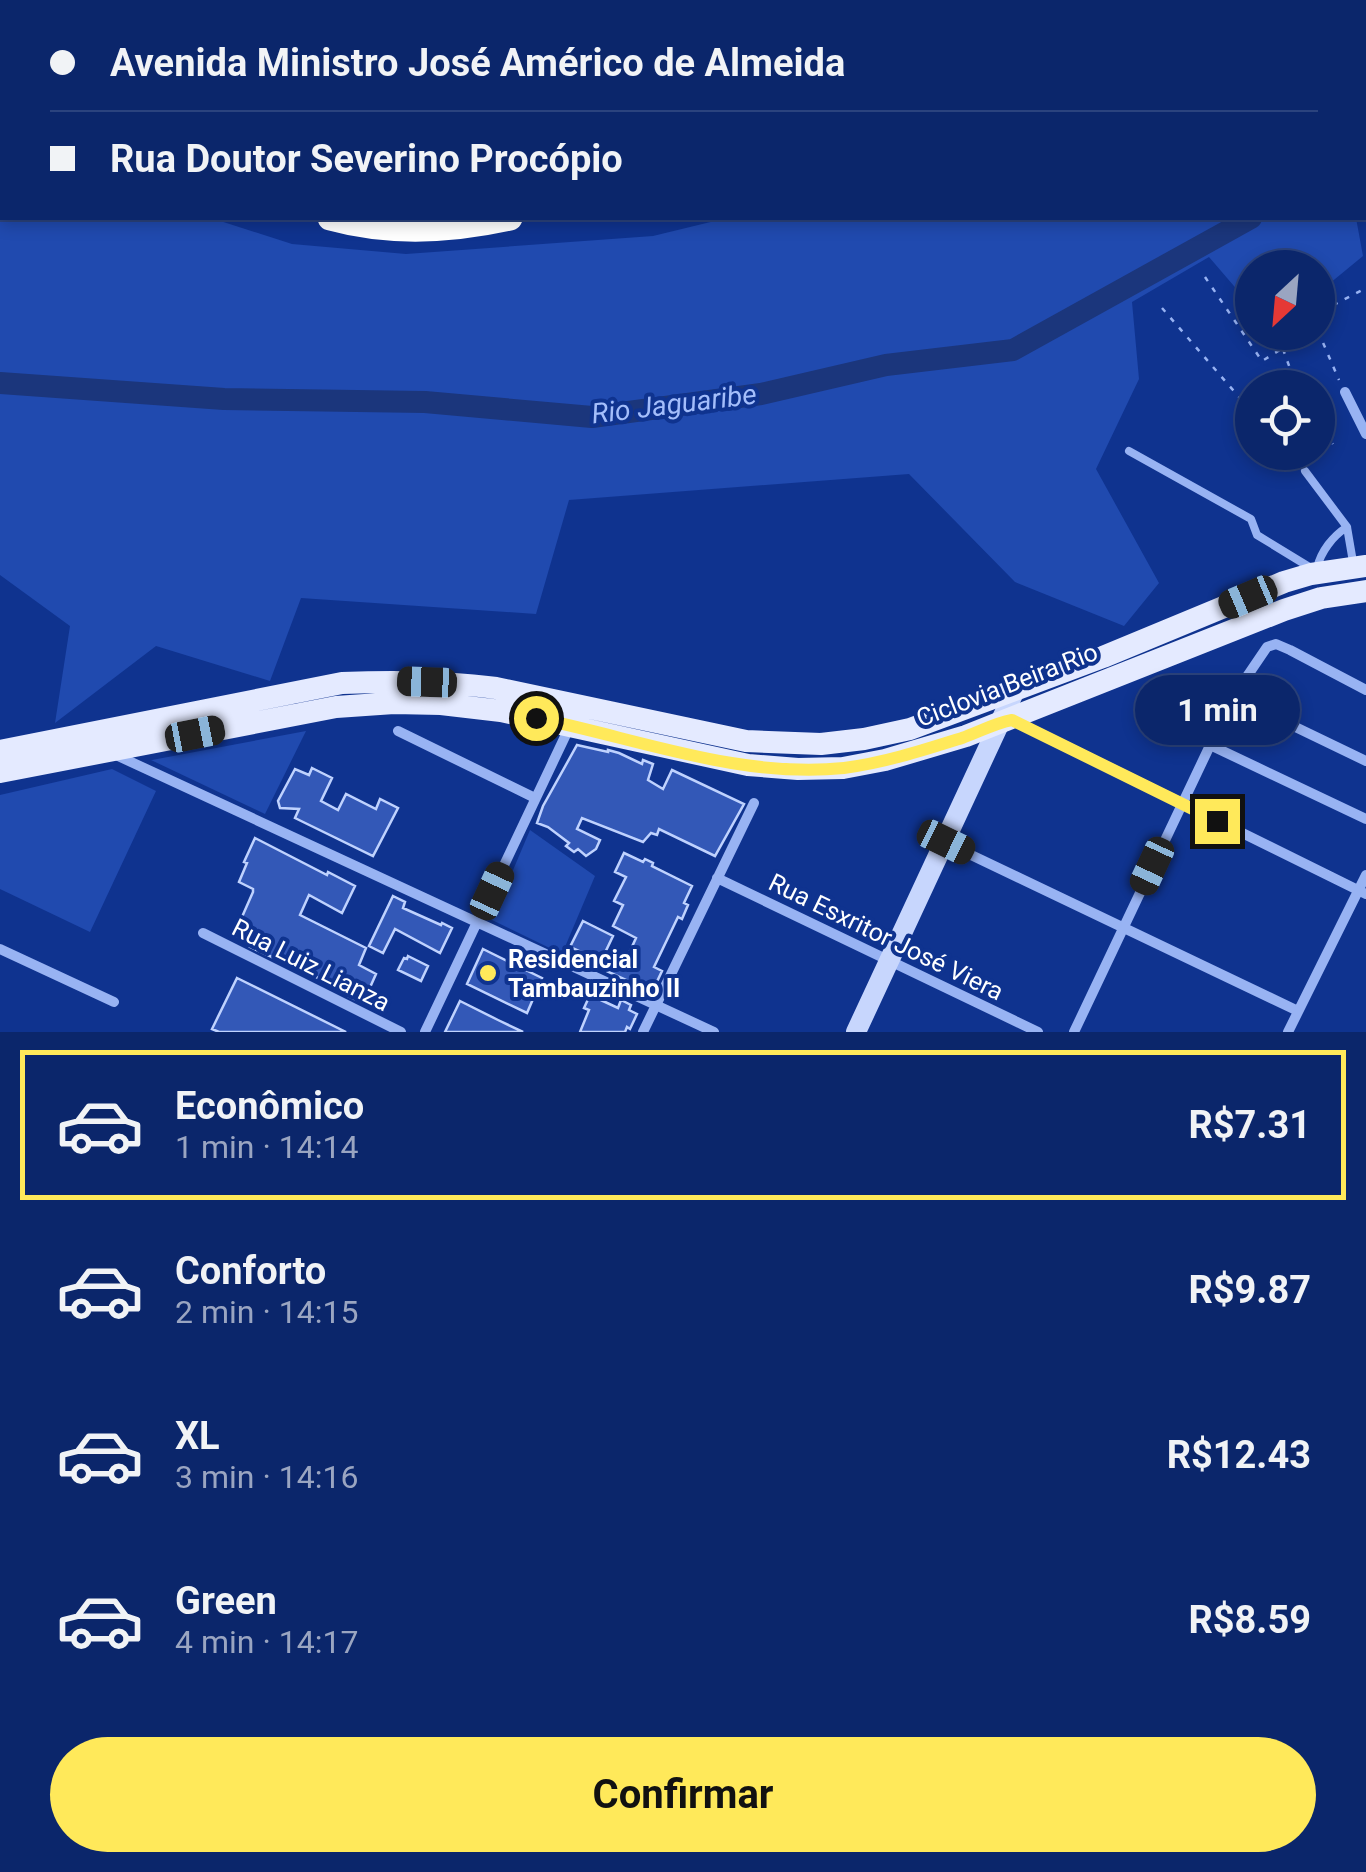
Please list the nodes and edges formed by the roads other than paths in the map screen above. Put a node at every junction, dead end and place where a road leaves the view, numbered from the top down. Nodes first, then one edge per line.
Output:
1 (340, 220) edge
2 (500, 220) edge
3 (1345, 392) road end
4 (1366, 434) edge
5 (1129, 451) dead end
6 (1305, 471) dead end
7 (1346, 528) junction
8 (1360, 567) edge
9 (1317, 573) junction
10 (1366, 591) edge
11 (1016, 688) junction
12 (1366, 690) edge
13 (1233, 698) junction
14 (574, 715) junction
15 (1007, 721) junction
16 (910, 729) junction
17 (398, 731) dead end
18 (1210, 746) junction
19 (923, 750) junction
20 (0, 751) edge
21 (107, 751) junction
22 (1366, 762) edge
23 (0, 772) edge
24 (535, 798) junction
25 (754, 803) dead end
26 (1181, 804) junction
27 (1366, 819) edge
28 (946, 842) junction
29 (1366, 875) edge
30 (717, 878) junction
31 (1362, 892) edge
32 (478, 922) junction
33 (1123, 928) junction
34 (203, 933) dead end
35 (0, 949) edge
36 (890, 960) junction
37 (114, 1002) dead end
38 (657, 1004) junction
39 (1298, 1011) junction
40 (401, 1032) edge
41 (425, 1032) edge
42 (643, 1032) edge
43 (714, 1032) edge
44 (856, 1032) edge
45 (1038, 1032) edge
46 (1074, 1032) edge
47 (1288, 1032) edge

1 - 2 highway
3 - 4 street
5 - 9 lane
6 - 7 lane
7 - 8 lane
7 - 9 lane
8 - 9 main road
9 - 11 main road
10 - 15 main road
11 - 15 main road
11 - 16 main road
12 - 13 street
13 - 18 street
13 - 22 street
14 - 16 main road
14 - 19 main road
14 - 20 main road
14 - 21 main road
14 - 24 street
15 - 19 main road
15 - 26 street
15 - 28 main road
16 - 19 main road
17 - 24 street
18 - 26 street
18 - 27 street
21 - 23 main road
21 - 32 street
24 - 32 street
25 - 30 street
26 - 31 street
26 - 33 street
28 - 33 street
28 - 36 main road
29 - 31 street
30 - 36 street, Rua Esxritor José Viera
30 - 38 street
31 - 39 street
32 - 38 street
32 - 41 street
33 - 39 street
33 - 46 street
34 - 40 street, Rua Luiz Lianza
35 - 37 street
36 - 44 main road
36 - 45 street, Rua Esxritor José Viera
38 - 42 street
38 - 43 street
39 - 47 street

